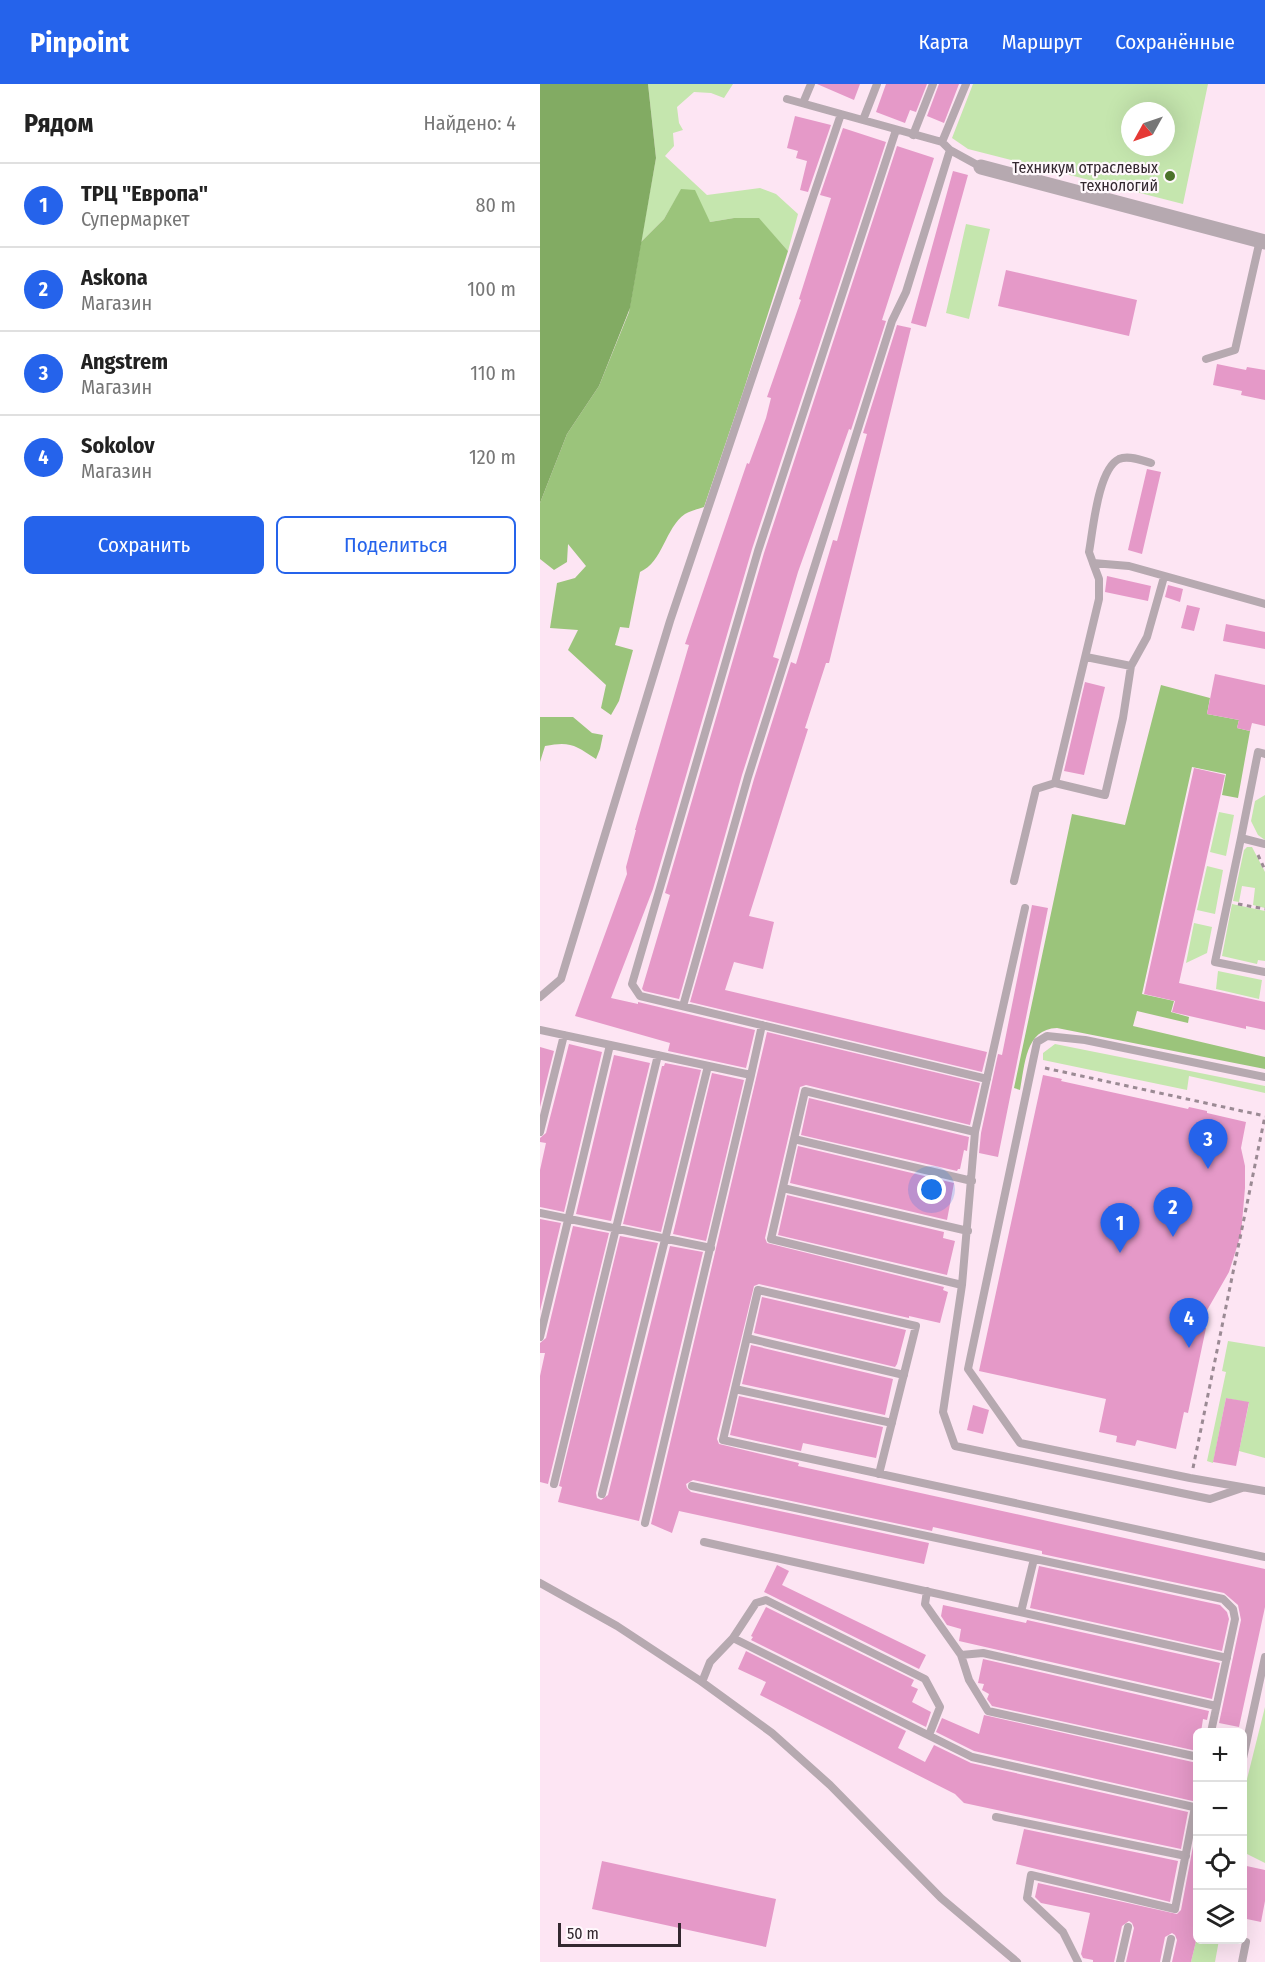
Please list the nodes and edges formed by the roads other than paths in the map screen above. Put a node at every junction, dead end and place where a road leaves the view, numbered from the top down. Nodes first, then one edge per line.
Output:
1 (811, 84) edge
2 (877, 84) edge
3 (933, 84) edge
4 (966, 84) edge
5 (787, 99) dead end
6 (803, 103) junction
7 (841, 114) junction
8 (863, 120) junction
9 (896, 130) junction
10 (913, 135) junction
11 (942, 142) junction
12 (950, 150) junction
13 (981, 168) joint
14 (1263, 241) edge
15 (1206, 359) dead end
16 (1151, 463) dead end
17 (1094, 563) junction
18 (1164, 577) junction
19 (1265, 604) edge
20 (1086, 657) junction
21 (1131, 666) junction
22 (1265, 754) edge
23 (1055, 783) junction
24 (1240, 838) junction
25 (1265, 844) edge
26 (1014, 881) dead end
27 (1025, 908) dead end
28 (1265, 972) edge
29 (540, 998) edge
30 (683, 1006) junction
31 (762, 1025) junction
32 (540, 1030) edge
33 (564, 1035) junction
34 (610, 1045) junction
35 (658, 1055) junction
36 (708, 1066) junction
37 (751, 1075) junction
38 (1265, 1077) edge
39 (987, 1079) junction
40 (540, 1132) edge
41 (975, 1132) junction
42 (794, 1139) junction
43 (972, 1181) junction
44 (783, 1188) junction
45 (540, 1213) edge
46 (569, 1219) junction
47 (617, 1229) junction
48 (968, 1231) junction
49 (666, 1239) junction
50 (711, 1248) junction
51 (962, 1286) junction
52 (540, 1337) edge
53 (747, 1338) junction
54 (904, 1375) junction
55 (735, 1389) junction
56 (892, 1423) junction
57 (879, 1474) junction
58 (554, 1484) dead end
59 (692, 1486) dead end
60 (1244, 1487) junction
61 (1265, 1491) edge
62 (602, 1494) dead end
63 (645, 1523) dead end
64 (704, 1542) dead end
65 (1265, 1557) edge
66 (1034, 1559) junction
67 (540, 1583) edge
68 (927, 1591) junction
69 (1022, 1611) junction
70 (733, 1638) junction
71 (961, 1655) junction
72 (1265, 1657) edge
73 (1227, 1658) junction
74 (702, 1682) junction
75 (1216, 1706) junction
76 (1211, 1728) edge
77 (1247, 1732) edge
78 (929, 1735) junction
79 (1193, 1756) edge
80 (1193, 1806) edge
81 (996, 1817) dead end
82 (1193, 1822) edge
83 (1186, 1856) junction
84 (1128, 1927) dead end
85 (1171, 1939) dead end
86 (1246, 1944) edge
87 (1017, 1962) edge
88 (1078, 1962) edge
89 (1120, 1962) edge
90 (1166, 1962) edge
91 (1242, 1962) edge

1 - 6 lane
2 - 8 lane
3 - 10 lane
4 - 11 lane
5 - 6 lane
6 - 7 lane
7 - 8 lane
7 - 29 lane
8 - 9 lane
9 - 10 lane
9 - 30 lane
10 - 11 lane
11 - 12 lane
12 - 13 lane
12 - 30 lane
13 - 14 street
14 - 15 lane
16 - 17 lane
17 - 18 lane
17 - 20 lane
18 - 19 lane
18 - 21 lane
20 - 21 lane
20 - 23 lane
21 - 23 lane
22 - 24 lane
23 - 26 lane
24 - 25 lane
24 - 28 lane
27 - 39 lane
30 - 31 lane
31 - 37 lane
31 - 39 lane
32 - 33 lane
33 - 34 lane
33 - 40 lane
34 - 35 lane
34 - 46 lane
35 - 36 lane
35 - 47 lane
36 - 37 lane
36 - 49 lane
37 - 50 lane
38 - 60 lane
39 - 41 lane
41 - 42 lane
41 - 43 lane
42 - 43 lane
42 - 44 lane
43 - 48 lane
44 - 48 lane
44 - 51 lane
45 - 46 lane
46 - 47 lane
46 - 52 lane
47 - 49 lane
47 - 58 lane
48 - 51 lane
49 - 50 lane
49 - 62 lane
50 - 63 lane
51 - 60 lane
53 - 54 lane
53 - 54 lane
53 - 55 lane
54 - 56 lane
55 - 56 lane
55 - 57 lane
56 - 57 lane
57 - 65 lane
59 - 66 lane
60 - 61 lane
64 - 68 lane
66 - 69 lane
66 - 73 lane
67 - 74 lane
68 - 69 lane
68 - 71 lane
69 - 73 lane
70 - 74 lane
70 - 78 lane
70 - 78 lane
71 - 75 lane
71 - 79 lane
72 - 77 lane
73 - 75 lane
74 - 87 lane
75 - 76 lane
78 - 80 lane
81 - 83 lane
82 - 83 lane
83 - 88 lane
84 - 89 lane
85 - 90 lane
86 - 91 lane

